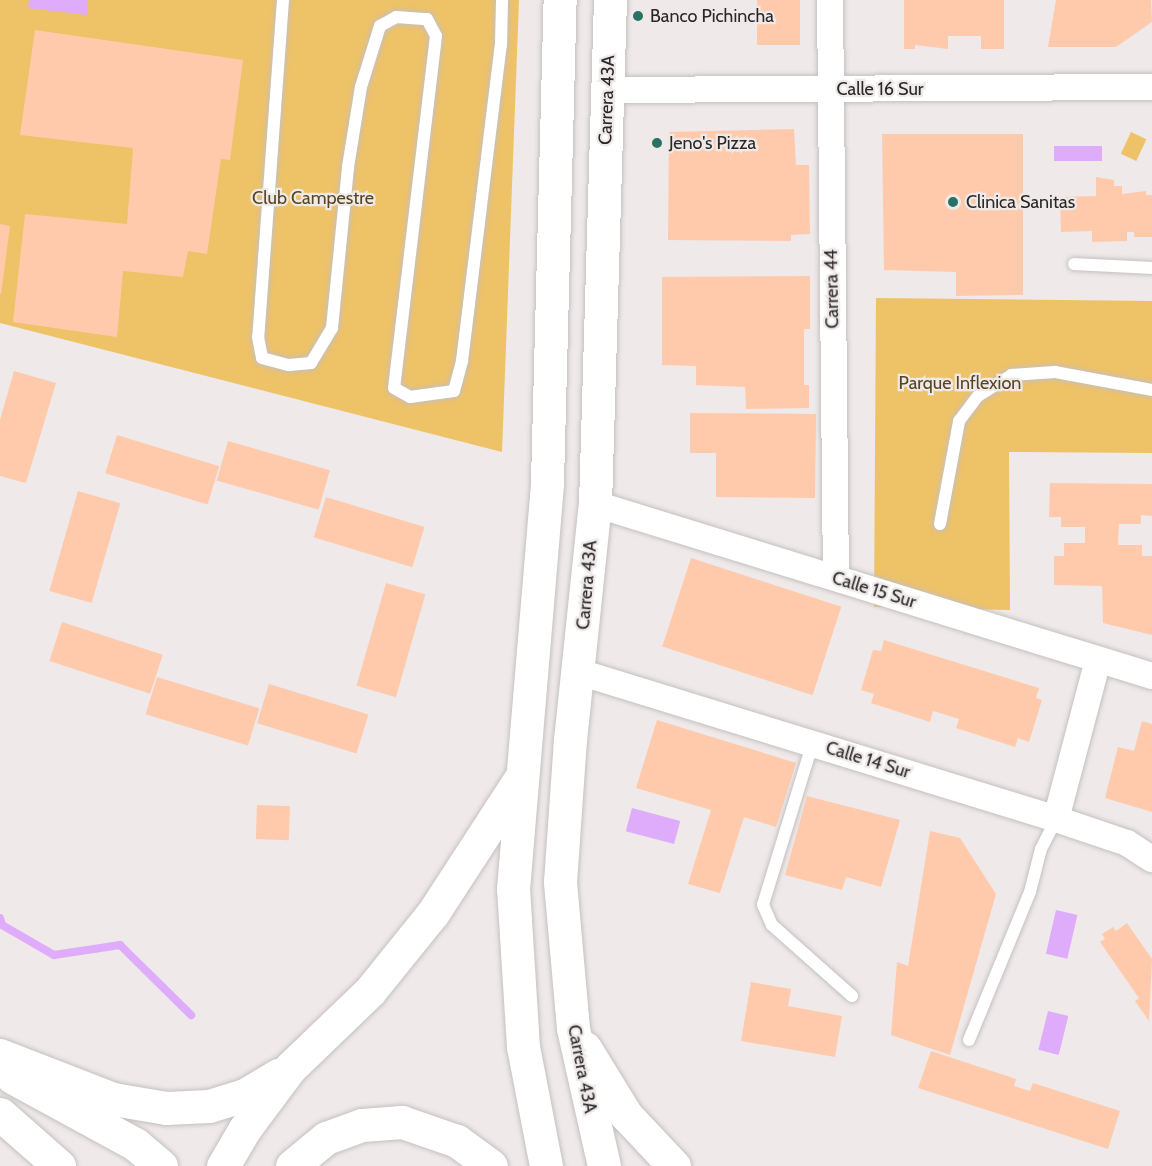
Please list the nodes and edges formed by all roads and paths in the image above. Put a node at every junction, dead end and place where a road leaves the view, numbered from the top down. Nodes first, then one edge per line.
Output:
1 (283, 0) edge
2 (502, 0) edge
3 (560, 0) edge
4 (596, 0) edge
5 (610, 0) edge
6 (830, 0) edge
7 (1152, 87) edge
8 (829, 89) junction
9 (607, 90) junction
10 (605, 138) junction
11 (1074, 264) dead end
12 (1152, 268) edge
13 (1152, 390) edge
14 (595, 504) junction
15 (940, 524) dead end
16 (836, 578) junction
17 (1098, 660) junction
18 (579, 672) junction
19 (1152, 676) edge
20 (813, 742) junction
21 (523, 775) junction
22 (1056, 819) junction
23 (1152, 859) edge
24 (852, 996) dead end
25 (573, 1028) junction
26 (969, 1040) dead end
27 (0, 1055) edge
28 (290, 1068) junction
29 (0, 1069) edge
30 (0, 1114) edge
31 (59, 1166) edge
32 (161, 1166) edge
33 (223, 1166) edge
34 (292, 1166) edge
35 (491, 1166) edge
36 (546, 1166) edge
37 (604, 1166) edge
38 (674, 1166) edge

1 - 2 lane
3 - 21 main road
4 - 10 main road
5 - 9 main road, Carrera 43A
6 - 8 street, Carrera 44
7 - 8 street, Calle 16 Sur
8 - 9 street, Calle 16 Sur
8 - 16 street, Carrera 44
9 - 10 main road, Carrera 43A
10 - 14 main road, Carrera 43A
11 - 12 lane
13 - 15 lane
14 - 16 street, Calle 15 Sur
14 - 18 main road, Carrera 43A
16 - 17 street, Calle 15 Sur
17 - 19 street, Calle 15 Sur
17 - 22 street
18 - 20 street, Calle 14 Sur
18 - 25 main road, Carrera 43A
20 - 22 street, Calle 14 Sur
20 - 24 lane
21 - 28 main road
21 - 36 main road
22 - 23 street, Calle 14 Sur
22 - 26 lane
25 - 37 main road, Carrera 43A
25 - 38 main road
27 - 28 main road
28 - 33 main road
29 - 32 main road
30 - 31 main road
34 - 35 main road

